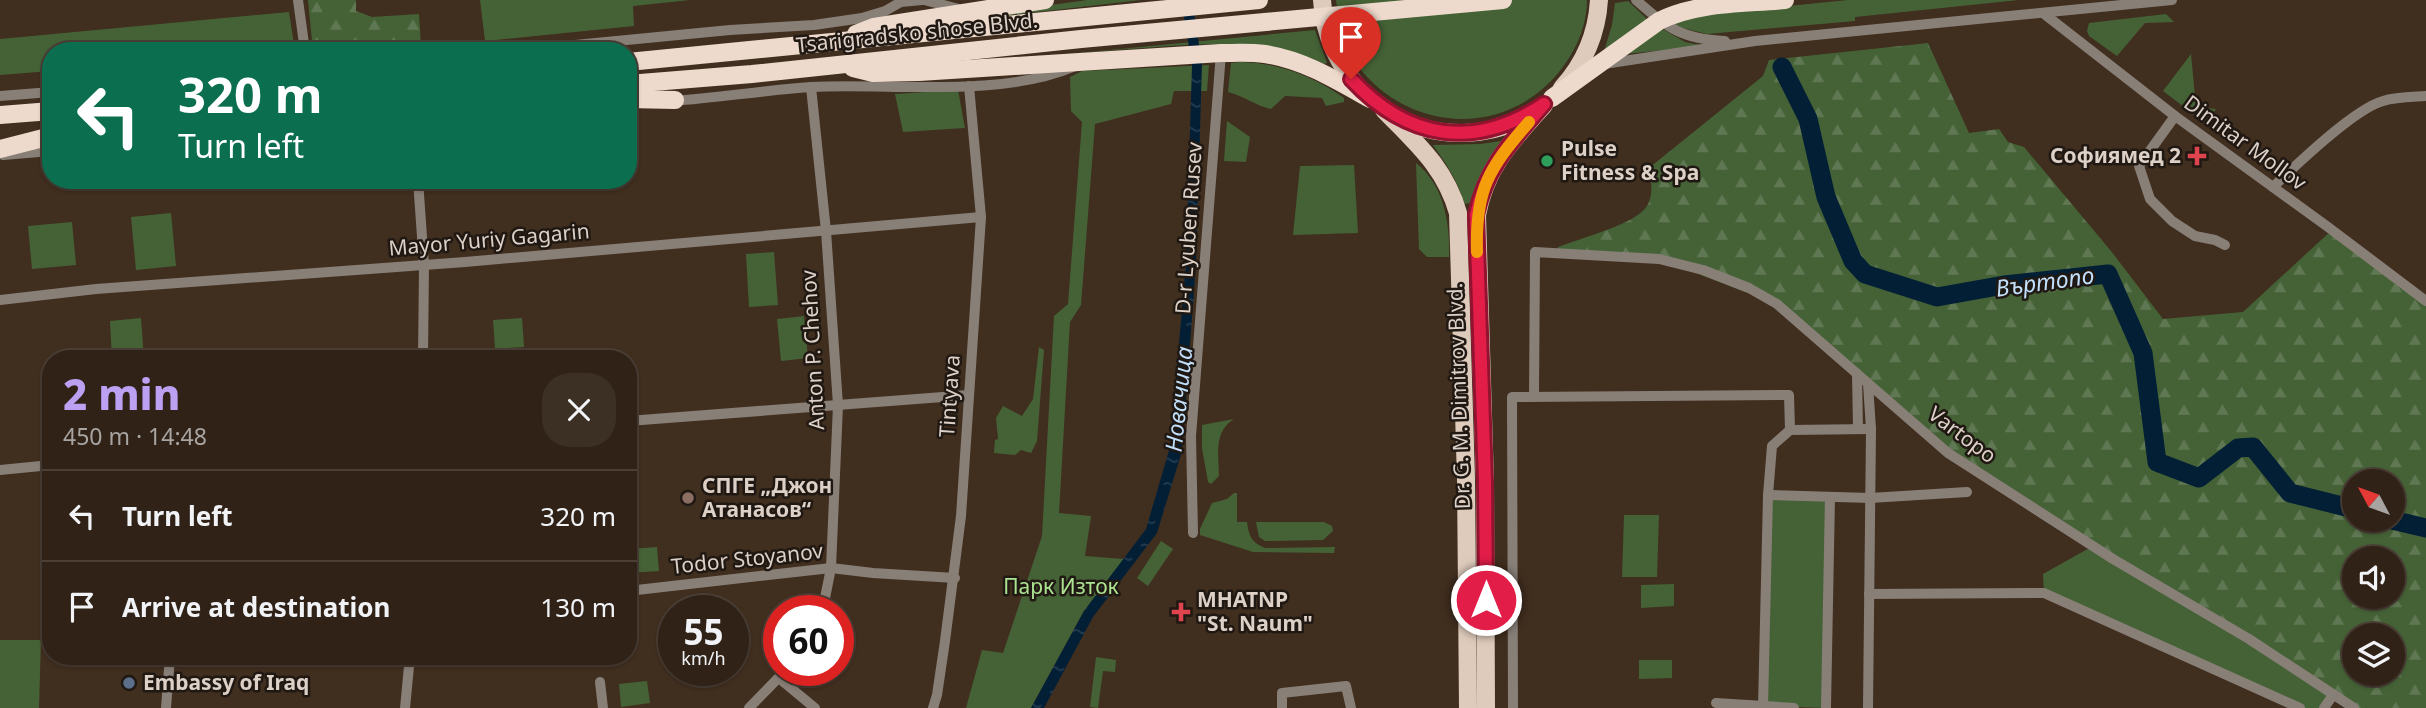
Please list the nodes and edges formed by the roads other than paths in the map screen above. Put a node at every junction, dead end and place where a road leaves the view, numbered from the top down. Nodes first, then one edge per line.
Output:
1 (298, 0) edge
2 (912, 0) edge
3 (923, 0) edge
4 (1045, 0) edge
5 (1259, 0) edge
6 (1322, 0) edge
7 (1503, 0) edge
8 (1599, 0) edge
9 (1636, 0) edge
10 (1785, 0) edge
11 (2172, 0) edge
12 (972, 10) junction
13 (2043, 13) junction
14 (1659, 21) junction
15 (303, 42) edge
16 (606, 42) edge
17 (1745, 42) junction
18 (836, 43) junction
19 (1221, 53) junction
20 (637, 61) edge
21 (1088, 61) junction
22 (1601, 64) junction
23 (838, 65) junction
24 (637, 82) edge
25 (969, 86) junction
26 (811, 87) junction
27 (42, 93) edge
28 (0, 96) edge
29 (2426, 96) edge
30 (675, 100) joint
31 (637, 101) edge
32 (1548, 102) junction
33 (1377, 105) junction
34 (42, 112) edge
35 (0, 116) edge
36 (2175, 116) junction
37 (42, 136) edge
38 (42, 137) edge
39 (0, 138) edge
40 (0, 149) edge
41 (42, 152) edge
42 (0, 155) edge
43 (2273, 187) junction
44 (419, 189) edge
45 (981, 217) junction
46 (826, 232) junction
47 (2225, 245) dead end
48 (424, 265) junction
49 (0, 300) edge
50 (2426, 301) edge
51 (423, 350) edge
52 (1857, 374) junction
53 (1868, 384) junction
54 (969, 395) junction
55 (1534, 397) junction
56 (838, 405) junction
57 (637, 420) edge
58 (1858, 429) junction
59 (1871, 429) junction
60 (1790, 430) junction
61 (42, 466) edge
62 (0, 470) edge
63 (1966, 492) dead end
64 (1768, 495) junction
65 (1830, 497) junction
66 (1870, 498) junction
67 (1193, 533) dead end
68 (831, 568) junction
69 (955, 578) junction
70 (637, 590) edge
71 (1869, 594) junction
72 (826, 595) edge
73 (169, 665) edge
74 (409, 665) edge
75 (600, 682) dead end
76 (772, 686) edge
77 (794, 686) edge
78 (2333, 695) junction
79 (1716, 703) dead end
80 (1763, 706) edge
81 (166, 708) edge
82 (405, 708) edge
83 (603, 708) edge
84 (749, 708) edge
85 (815, 708) edge
86 (933, 708) edge
87 (1282, 708) edge
88 (1351, 708) edge
89 (1468, 708) edge
90 (1486, 708) edge
91 (1513, 708) edge
92 (1794, 708) edge
93 (1826, 708) edge
94 (1868, 708) edge
95 (2300, 708) edge
96 (2324, 708) edge
97 (2354, 708) edge

1 - 15 street
2 - 3 street, Tsarigradsko shose Blvd.
2 - 16 street, Tsarigradsko shose Blvd.
3 - 12 street, Tsarigradsko shose Blvd.
4 - 12 highway
5 - 18 highway, Tsarigradsko shose Blvd.
6 - 33 main road, Dr. G. M. Dimitrov Blvd.
7 - 23 highway, Tsarigradsko shose Blvd.
8 - 32 main road, Dr. G. M. Dimitrov Blvd.
9 - 14 street
10 - 14 highway
11 - 13 street
12 - 18 highway
13 - 17 street
13 - 36 street, Dimitar Mollov
14 - 17 street
14 - 22 highway
17 - 22 street
18 - 20 highway, Tsarigradsko shose Blvd.
19 - 21 highway
19 - 33 highway
19 - 67 street, D-r Lyuben Rusev
21 - 23 highway
21 - 25 street, Tsarigradsko shose Blvd.
22 - 32 highway
23 - 24 highway, Tsarigradsko shose Blvd.
25 - 26 street, Tsarigradsko shose Blvd.
25 - 45 street, Tintyava
26 - 30 street, Tsarigradsko shose Blvd.
26 - 46 street, Anton P. Chehov
27 - 28 street
29 - 43 street
30 - 31 highway
32 - 33 main road
32 - 90 main road, Dr. G. M. Dimitrov Blvd.
33 - 89 main road, Dr. G. M. Dimitrov Blvd.
34 - 35 highway
36 - 43 street, Dimitar Mollov
36 - 47 street
37 - 39 highway
38 - 40 highway
41 - 42 street
43 - 50 street, Dimitar Mollov
44 - 48 street
45 - 46 street, Mayor Yuriy Gagarin
45 - 54 street, Tintyava
46 - 48 street, Mayor Yuriy Gagarin
46 - 56 street, Anton P. Chehov
48 - 49 street, Mayor Yuriy Gagarin
48 - 51 street
52 - 53 street, Vartopo
52 - 55 street, Vartopo
52 - 58 street
53 - 59 street
53 - 78 street, Vartopo
54 - 56 street
54 - 69 street, Tintyava
55 - 60 street
55 - 91 street
56 - 57 street
56 - 68 street, Anton P. Chehov
58 - 59 street
58 - 60 street
59 - 66 street
60 - 64 street
61 - 62 street
63 - 66 street
64 - 65 street
64 - 80 street
65 - 66 street
65 - 93 street
66 - 71 street
68 - 69 street, Todor Stoyanov
68 - 70 street, Todor Stoyanov
68 - 72 street, Anton P. Chehov
69 - 86 street, Tintyava
71 - 94 street
71 - 95 street
73 - 81 street
74 - 82 street
75 - 83 street
76 - 84 street
77 - 85 street
78 - 96 street
78 - 97 street, Vartopo
79 - 80 street
80 - 92 street
87 - 88 street

